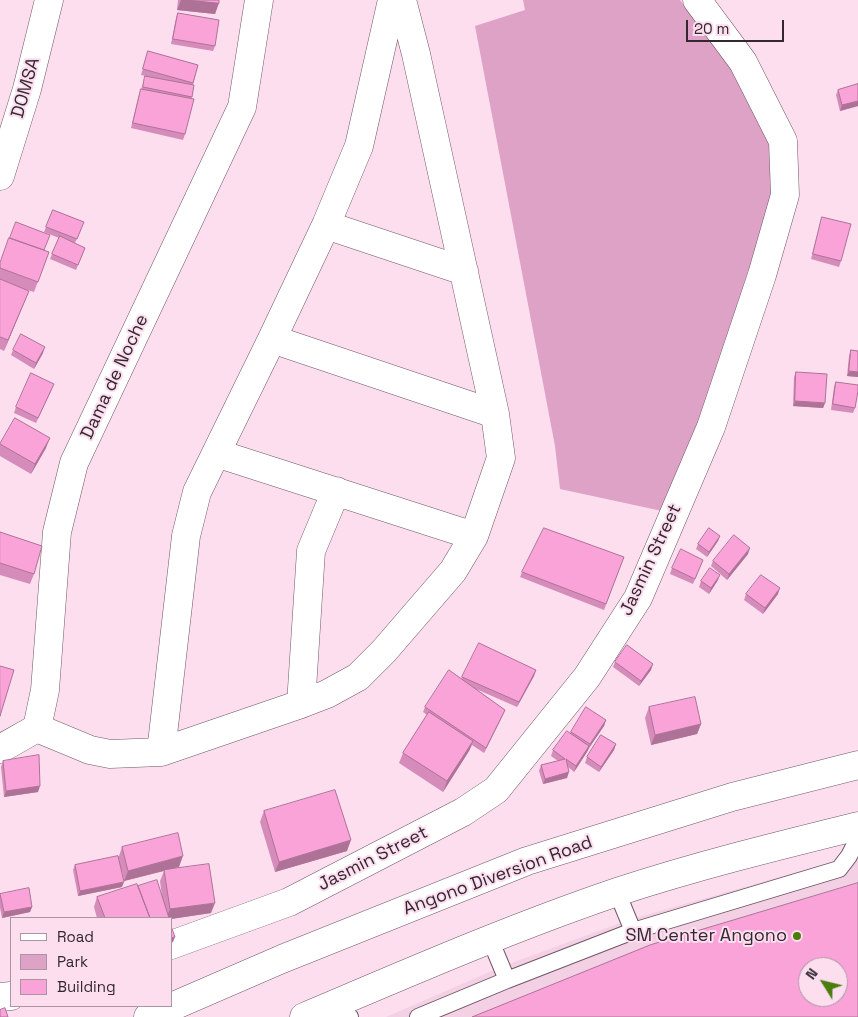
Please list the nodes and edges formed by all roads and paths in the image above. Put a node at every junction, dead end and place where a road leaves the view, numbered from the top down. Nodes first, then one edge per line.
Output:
1 (49, 0) edge
2 (259, 0) edge
3 (392, 0) edge
4 (402, 0) edge
5 (697, 0) edge
6 (0, 176) edge
7 (326, 225) junction
8 (464, 271) junction
9 (272, 339) junction
10 (495, 414) junction
11 (216, 453) junction
12 (336, 491) junction
13 (474, 536) junction
14 (301, 704) junction
15 (37, 728) junction
16 (0, 749) edge
17 (161, 752) junction
18 (858, 765) edge
19 (858, 826) edge
20 (858, 838) edge
21 (618, 892) junction
22 (632, 931) junction
23 (490, 939) junction
24 (172, 945) edge
25 (507, 980) junction
26 (171, 1007) edge
27 (172, 1007) edge
28 (340, 1011) edge
29 (148, 1017) edge
30 (304, 1017) edge
31 (418, 1017) edge

1 - 6 street, DOMSA
2 - 15 street, Dama de Noche
3 - 7 street
4 - 8 street
5 - 24 street, Jasmin Street
7 - 8 street
7 - 9 street
8 - 10 street
9 - 10 street
9 - 11 street
10 - 13 street
11 - 12 street
11 - 17 street
12 - 13 street
12 - 14 street
13 - 14 street
14 - 17 street
15 - 16 street
15 - 17 street
18 - 27 street, Angono Diversion Road
19 - 21 street
20 - 22 lane
21 - 22 lane
21 - 23 street
22 - 25 lane
23 - 25 lane
23 - 28 street
25 - 31 lane
26 - 29 street, Angono Diversion Road
28 - 30 street

